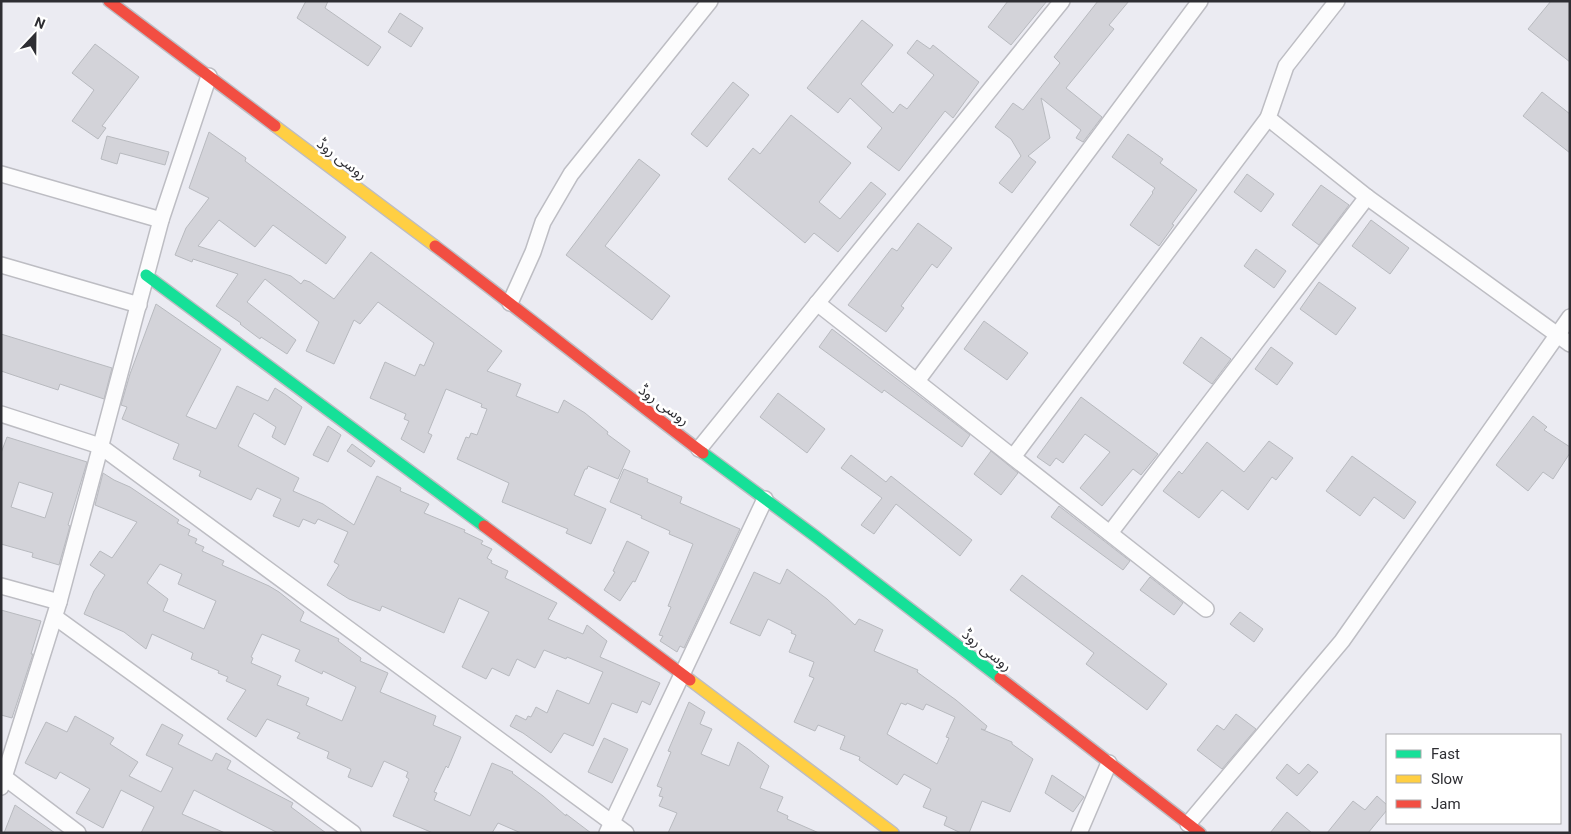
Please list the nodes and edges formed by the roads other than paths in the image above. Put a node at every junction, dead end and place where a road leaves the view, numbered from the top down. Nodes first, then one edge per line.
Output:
1 (109, 1) edge
2 (710, 1) edge
3 (1062, 1) edge
4 (1200, 1) edge
5 (1337, 1) edge
6 (209, 76) junction
7 (1268, 118) junction
8 (1, 174) edge
9 (1366, 197) junction
10 (161, 220) junction
11 (1, 265) edge
12 (146, 274) junction
13 (510, 303) junction
14 (817, 303) junction
15 (139, 305) junction
16 (1570, 317) edge
17 (1557, 335) junction
18 (1570, 344) edge
19 (917, 381) junction
20 (1, 414) edge
21 (100, 446) junction
22 (699, 449) junction
23 (1013, 457) junction
24 (765, 499) junction
25 (1110, 533) junction
26 (1, 586) edge
27 (59, 602) junction
28 (1206, 609) dead end
29 (55, 617) junction
30 (684, 674) junction
31 (6, 760) edge
32 (1109, 763) junction
33 (3, 782) edge
34 (610, 828) edge
35 (1194, 828) edge
36 (78, 833) edge
37 (353, 833) edge
38 (626, 833) edge
39 (893, 833) edge
40 (1079, 833) edge

1 - 6 main road, روسی روڈ
2 - 13 street
3 - 14 street
4 - 19 street
5 - 7 street
6 - 10 street
6 - 13 main road, روسی روڈ
7 - 9 street
7 - 23 street
8 - 10 street
9 - 17 street
9 - 25 street
10 - 12 street
11 - 15 street
12 - 15 street
12 - 30 main road
13 - 22 main road, روسی روڈ
14 - 19 street
14 - 22 street
15 - 21 street
16 - 17 street
17 - 18 street
17 - 35 street
19 - 23 street
20 - 21 street
21 - 27 street
21 - 34 street
22 - 24 main road, روسی روڈ
23 - 25 street
24 - 30 street
24 - 32 main road, روسی روڈ
25 - 28 street
26 - 27 street
27 - 29 street
29 - 31 street
29 - 37 street
30 - 34 street
30 - 39 main road
31 - 33 street
32 - 35 main road, روسی روڈ
32 - 40 street
33 - 36 street
34 - 38 street

